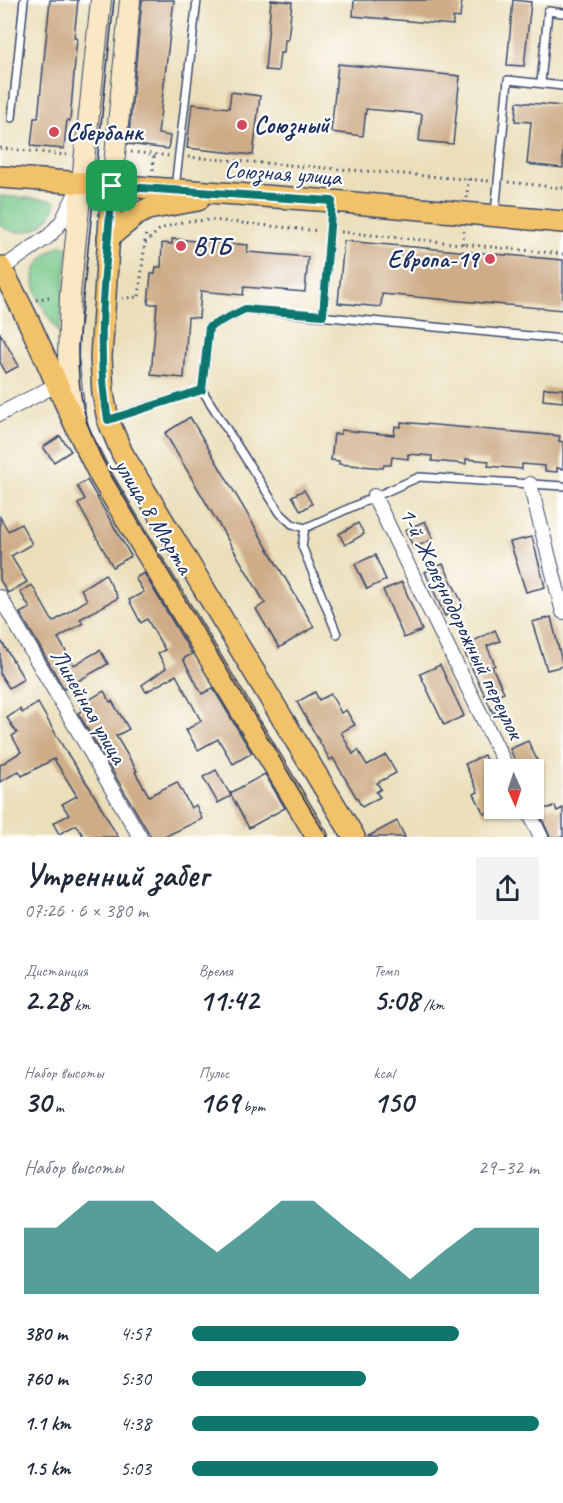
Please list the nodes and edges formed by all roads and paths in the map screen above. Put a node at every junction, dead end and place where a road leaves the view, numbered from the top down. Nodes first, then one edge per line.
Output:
1 (24, 0) edge
2 (101, 0) edge
3 (130, 0) edge
4 (196, 0) edge
5 (563, 13) edge
6 (541, 83) junction
7 (563, 86) edge
8 (12, 118) dead end
9 (0, 148) edge
10 (126, 152) dead end
11 (72, 153) dead end
12 (178, 156) junction
13 (0, 177) edge
14 (498, 181) junction
15 (81, 184) junction
16 (112, 186) junction
17 (563, 188) edge
18 (175, 191) junction
19 (264, 197) junction
20 (332, 201) junction
21 (495, 216) junction
22 (563, 222) edge
23 (330, 231) junction
24 (108, 238) junction
25 (145, 243) dead end
26 (563, 254) edge
27 (0, 269) edge
28 (323, 315) junction
29 (563, 339) edge
30 (56, 385) junction
31 (202, 390) junction
32 (0, 414) edge
33 (108, 420) junction
34 (79, 434) junction
35 (530, 484) junction
36 (563, 486) edge
37 (374, 496) junction
38 (305, 528) junction
39 (0, 597) edge
40 (563, 612) edge
41 (337, 634) dead end
42 (503, 759) edge
43 (533, 819) edge
44 (140, 837) edge
45 (317, 837) edge
46 (354, 837) edge
47 (542, 837) edge

1 - 8 lane
2 - 15 main road, улица 8 Марта
3 - 16 main road
4 - 12 lane
5 - 6 lane
6 - 7 lane
6 - 14 lane
9 - 11 path
10 - 12 path
12 - 14 path
12 - 18 lane
13 - 15 main road, Союзная улица
14 - 17 path
14 - 21 lane
15 - 16 main road, Союзная улица
15 - 27 street
15 - 34 main road, улица 8 Марта
16 - 18 main road, Союзная улица
16 - 24 main road, улица 8 Марта
18 - 19 main road, Союзная улица
19 - 20 main road, Союзная улица
19 - 24 main road
20 - 21 main road, Союзная улица
20 - 23 lane
21 - 22 main road, Союзная улица
23 - 25 path
23 - 26 path
23 - 28 lane
24 - 33 main road, улица 8 Марта
27 - 30 main road
28 - 29 lane
28 - 31 lane
30 - 32 street
30 - 34 main road
31 - 33 lane
31 - 38 lane
33 - 46 main road, улица 8 Марта
34 - 45 main road, улица 8 Марта
35 - 36 lane
35 - 37 lane
35 - 40 street
37 - 38 lane
37 - 42 street, 1-й Железнодорожный переулок
38 - 41 lane
39 - 44 street, Линейная улица
43 - 47 street

